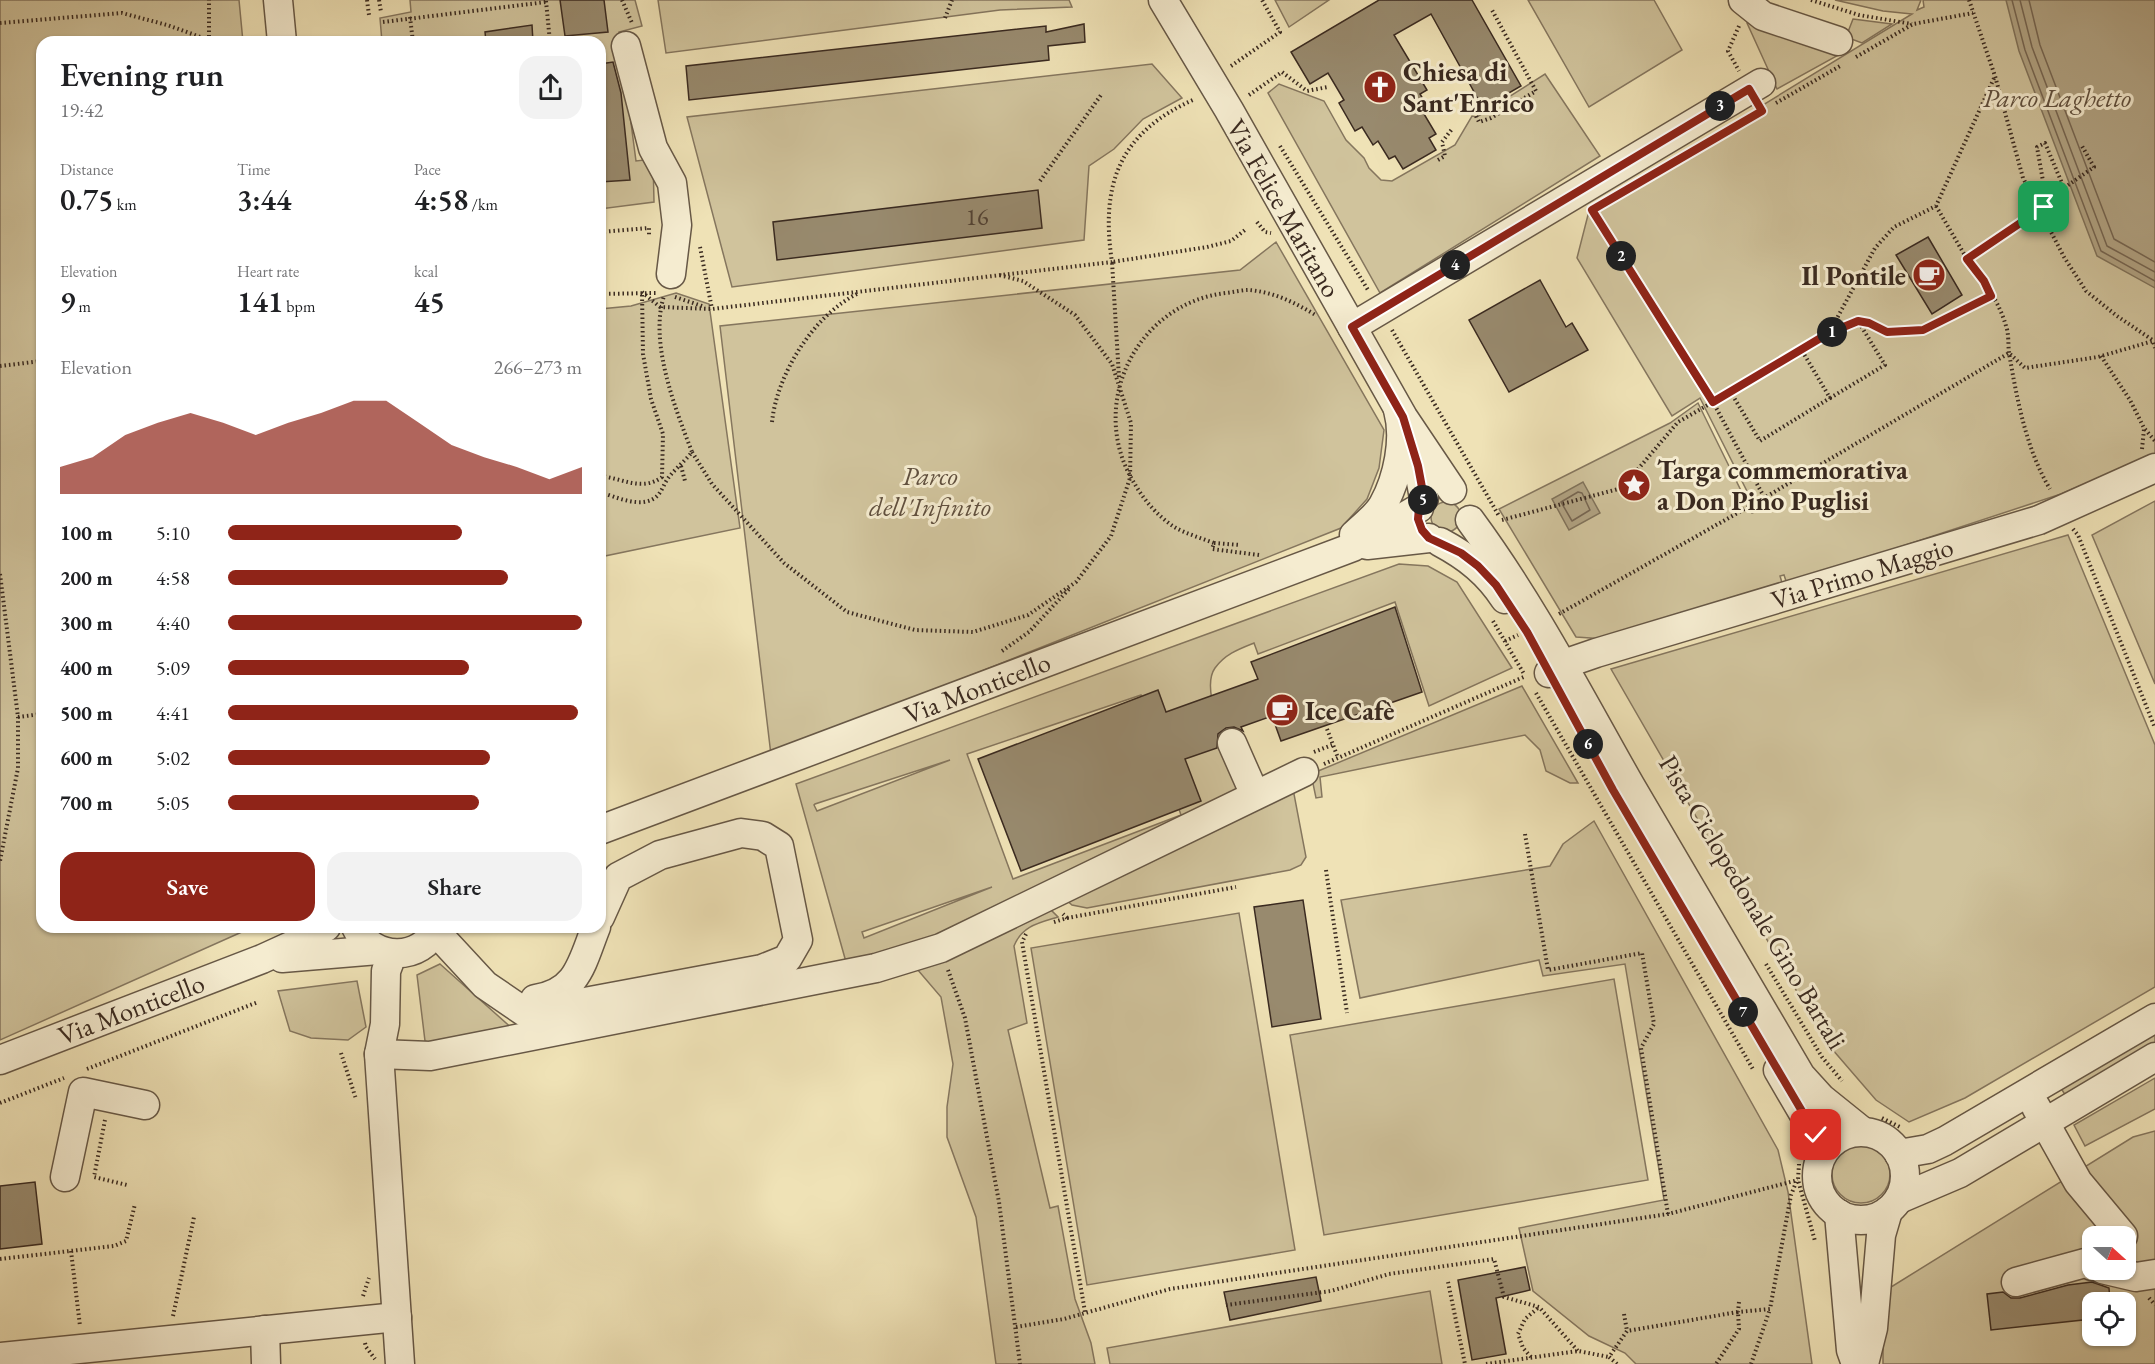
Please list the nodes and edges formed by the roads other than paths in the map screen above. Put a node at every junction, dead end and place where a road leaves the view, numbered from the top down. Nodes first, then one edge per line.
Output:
1 (278, 0) edge
2 (1163, 0) edge
3 (1745, 2) edge
4 (281, 36) edge
5 (629, 36) road end
6 (1838, 41) dead end
7 (1761, 93) road end
8 (671, 274) road end
9 (1339, 324) junction
10 (1399, 409) junction
11 (2155, 468) edge
12 (1452, 490) junction
13 (1421, 503) junction
14 (1470, 520) junction
15 (1435, 540) junction
16 (1353, 547) junction
17 (1289, 571) junction
18 (1546, 671) junction
19 (1232, 743) dead end
20 (1304, 772) road end
21 (1255, 795) junction
22 (606, 828) edge
23 (606, 904) edge
24 (316, 933) edge
25 (360, 933) edge
26 (432, 933) edge
27 (439, 933) edge
28 (593, 933) edge
29 (382, 952) junction
30 (262, 959) junction
31 (503, 998) junction
32 (2155, 1018) edge
33 (379, 1054) junction
34 (2155, 1057) edge
35 (0, 1060) edge
36 (2028, 1093) junction
37 (145, 1105) dead end
38 (2045, 1122) junction
39 (1869, 1123) junction
40 (1906, 1144) junction
41 (1811, 1158) junction
42 (65, 1177) dead end
43 (1893, 1205) junction
44 (1839, 1214) junction
45 (2114, 1226) edge
46 (2136, 1251) edge
47 (2082, 1264) edge
48 (2154, 1271) edge
49 (2136, 1277) edge
50 (2016, 1282) dead end
51 (397, 1317) junction
52 (265, 1330) junction
53 (0, 1357) edge
54 (266, 1364) edge
55 (400, 1364) edge
56 (1856, 1364) edge
57 (1864, 1364) edge

1 - 4 street
2 - 9 street, Via Felice Maritano
3 - 6 street
5 - 8 street
7 - 9 street
9 - 10 street, Via Felice Maritano
10 - 12 street, Via Felice Maritano
10 - 13 street, Via Felice Maritano
10 - 17 street
11 - 18 street, Via Primo Maggio
12 - 13 street
12 - 14 street
13 - 15 street
13 - 16 street, Via Monticello
14 - 15 street
14 - 18 street
15 - 16 street, Via Monticello
15 - 18 street
16 - 17 street, Via Monticello
17 - 22 street, Via Monticello
18 - 39 street
18 - 41 street
19 - 21 street
20 - 21 street
21 - 33 street
23 - 31 street
24 - 30 street, Via Monticello
25 - 29 street
26 - 29 street, Via Monticello
27 - 31 street
28 - 31 street
29 - 30 street, Via Monticello
29 - 33 street
30 - 35 street, Via Monticello
32 - 36 street
33 - 51 street
34 - 38 street
36 - 38 street
36 - 40 street
37 - 42 street
38 - 43 street
38 - 45 street
39 - 40 street
39 - 41 street
40 - 43 street
41 - 44 street
43 - 44 street
43 - 57 street
44 - 56 street
46 - 48 street
47 - 50 street
48 - 49 street
51 - 52 street
51 - 55 street
52 - 53 street
52 - 54 street

